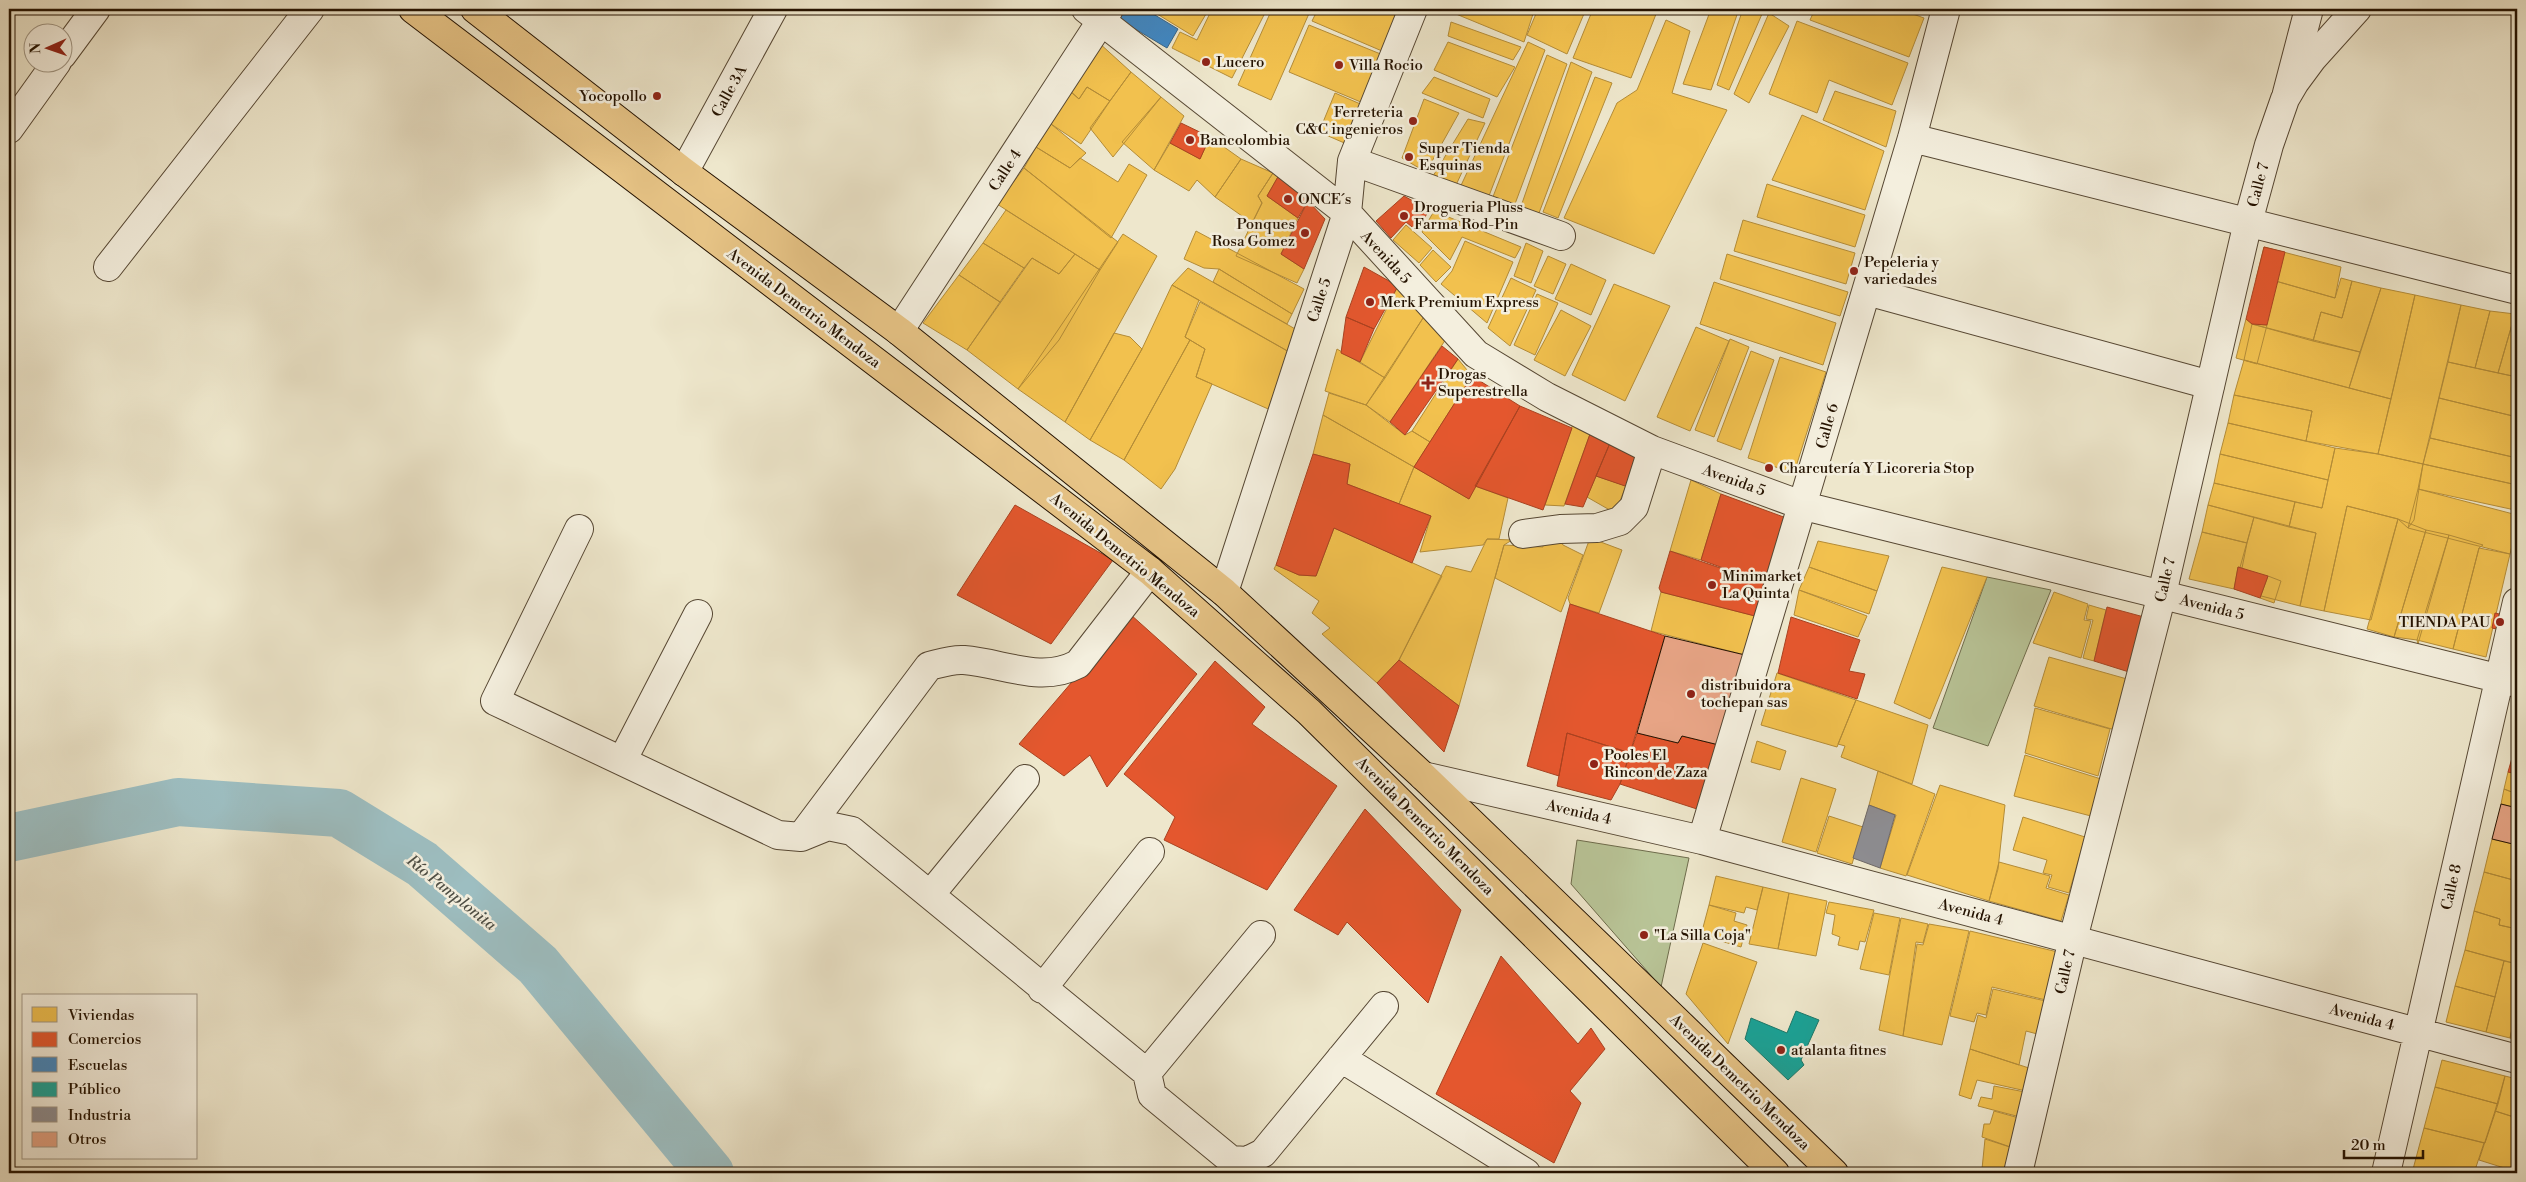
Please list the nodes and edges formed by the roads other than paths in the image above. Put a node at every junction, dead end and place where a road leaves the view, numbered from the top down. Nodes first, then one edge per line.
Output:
1 (96, 9) edge
2 (310, 9) edge
3 (413, 9) edge
4 (475, 9) edge
5 (773, 9) edge
6 (1413, 9) edge
7 (1946, 9) edge
8 (2309, 9) edge
9 (2357, 9) edge
10 (1099, 13) edge
11 (72, 41) edge
12 (50, 72) edge
13 (2285, 99) junction
14 (9, 129) edge
15 (1912, 138) junction
16 (1352, 161) junction
17 (684, 172) junction
18 (1347, 213) junction
19 (2248, 222) junction
20 (1561, 236) dead end
21 (108, 267) dead end
22 (2517, 290) edge
23 (1867, 291) junction
24 (899, 331) junction
25 (2210, 385) junction
26 (1652, 450) junction
27 (1804, 506) junction
28 (579, 529) dead end
29 (1523, 534) dead end
30 (1150, 571) junction
31 (1224, 592) junction
32 (2162, 594) junction
33 (2517, 602) edge
34 (698, 614) dead end
35 (2508, 681) edge
36 (622, 761) junction
37 (1422, 776) junction
38 (1026, 779) dead end
39 (801, 836) junction
40 (1702, 840) junction
41 (1150, 852) dead end
42 (930, 895) junction
43 (1261, 935) dead end
44 (2073, 939) junction
45 (1042, 988) junction
46 (1384, 1006) dead end
47 (2418, 1032) junction
48 (1341, 1058) junction
49 (2517, 1060) edge
50 (1147, 1073) junction
51 (1526, 1173) edge
52 (1775, 1173) edge
53 (1834, 1173) edge
54 (2018, 1173) edge
55 (2386, 1173) edge

1 - 11 street
2 - 21 street
3 - 30 main road, Avenida Demetrio Mendoza
4 - 17 main road, Avenida Demetrio Mendoza
5 - 17 street, Calle 3A
6 - 16 street, Calle 5
7 - 15 street, Calle 6
8 - 13 street
9 - 13 street, Calle 7
10 - 18 street, Avenida 5
10 - 24 street, Calle 4
12 - 14 street
13 - 19 street, Calle 7
15 - 19 street
15 - 23 street, Calle 6
16 - 18 street, Calle 5
16 - 20 street
17 - 24 main road, Avenida Demetrio Mendoza
18 - 26 street, Avenida 5
18 - 31 street, Calle 5
19 - 22 street
19 - 25 street, Calle 7
23 - 25 street
23 - 27 street, Calle 6
24 - 31 main road, Avenida Demetrio Mendoza
25 - 32 street, Calle 7
26 - 27 street, Avenida 5
26 - 29 street
27 - 32 street, Avenida 5
27 - 40 street, Calle 6
28 - 36 street
30 - 39 street
30 - 52 main road, Avenida Demetrio Mendoza
31 - 37 main road, Avenida Demetrio Mendoza
32 - 35 street, Avenida 5
32 - 44 street, Calle 7
33 - 35 street, Calle 8
34 - 36 street
35 - 47 street, Calle 8
36 - 39 street
37 - 40 street, Avenida 4
37 - 53 main road, Avenida Demetrio Mendoza
38 - 42 street
39 - 42 street
40 - 44 street, Avenida 4
41 - 45 street
42 - 45 street
43 - 50 street
44 - 47 street, Avenida 4
44 - 54 street, Calle 7
45 - 50 street
46 - 48 street
47 - 49 street, Avenida 4
47 - 55 street, Calle 8
48 - 50 street
48 - 51 street

